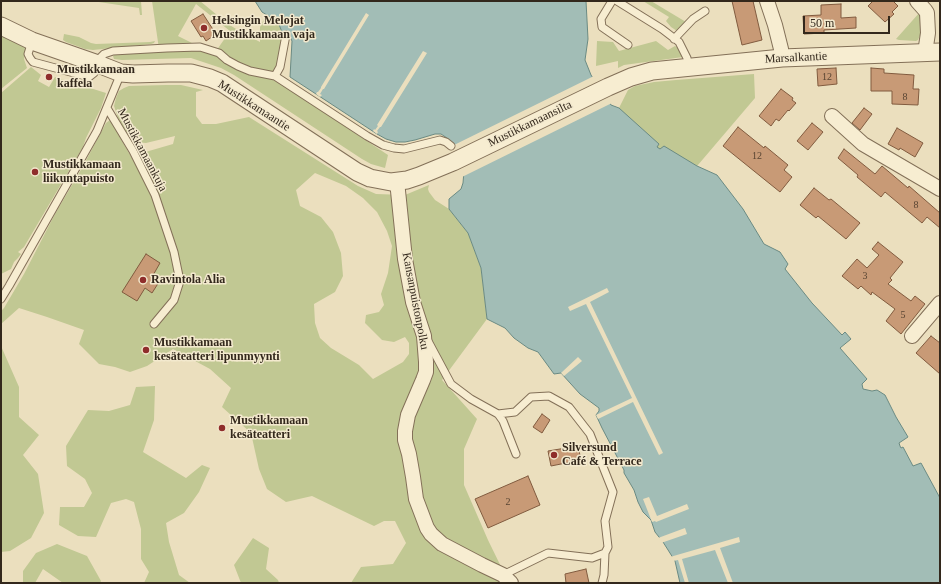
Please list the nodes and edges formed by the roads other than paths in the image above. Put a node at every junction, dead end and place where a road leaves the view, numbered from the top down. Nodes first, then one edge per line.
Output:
1 (612, 1) edge
2 (617, 1) edge
3 (767, 1) edge
4 (921, 2) edge
5 (706, 11) dead end
6 (1, 26) edge
7 (286, 35) dead end
8 (674, 39) junction
9 (628, 45) dead end
10 (933, 52) edge
11 (782, 58) junction
12 (98, 64) junction
13 (689, 68) junction
14 (121, 73) junction
15 (275, 76) junction
16 (608, 87) joint
17 (107, 108) junction
18 (832, 116) dead end
19 (452, 154) junction
20 (397, 181) junction
21 (940, 189) edge
22 (1, 299) edge
23 (940, 304) edge
24 (154, 324) dead end
25 (424, 336) junction
26 (912, 336) dead end
27 (498, 414) junction
28 (516, 454) dead end
29 (606, 552) junction
30 (507, 579) edge
31 (602, 583) edge

1 - 9 lane
2 - 8 lane
3 - 11 street
4 - 10 street
5 - 8 lane
6 - 12 street, Mustikkamaantie
7 - 15 lane
8 - 13 lane
10 - 11 street, Marsalkantie
11 - 13 street, Marsalkantie
12 - 14 street, Mustikkamaantie
12 - 15 lane
13 - 16 street, Marsalkantie
14 - 17 lane, Mustikkamaankuja
14 - 20 street, Mustikkamaantie
15 - 19 lane
16 - 19 street, Mustikkamaansilta
17 - 22 lane
17 - 24 lane, Mustikkamaankuja
18 - 21 street
19 - 20 street, Mustikkamaantie
20 - 25 street, Kansanpuistonpolku
23 - 26 street
25 - 27 lane
25 - 30 street, Kansanpuistonpolku
27 - 28 lane
27 - 29 lane
29 - 30 lane
29 - 31 lane

